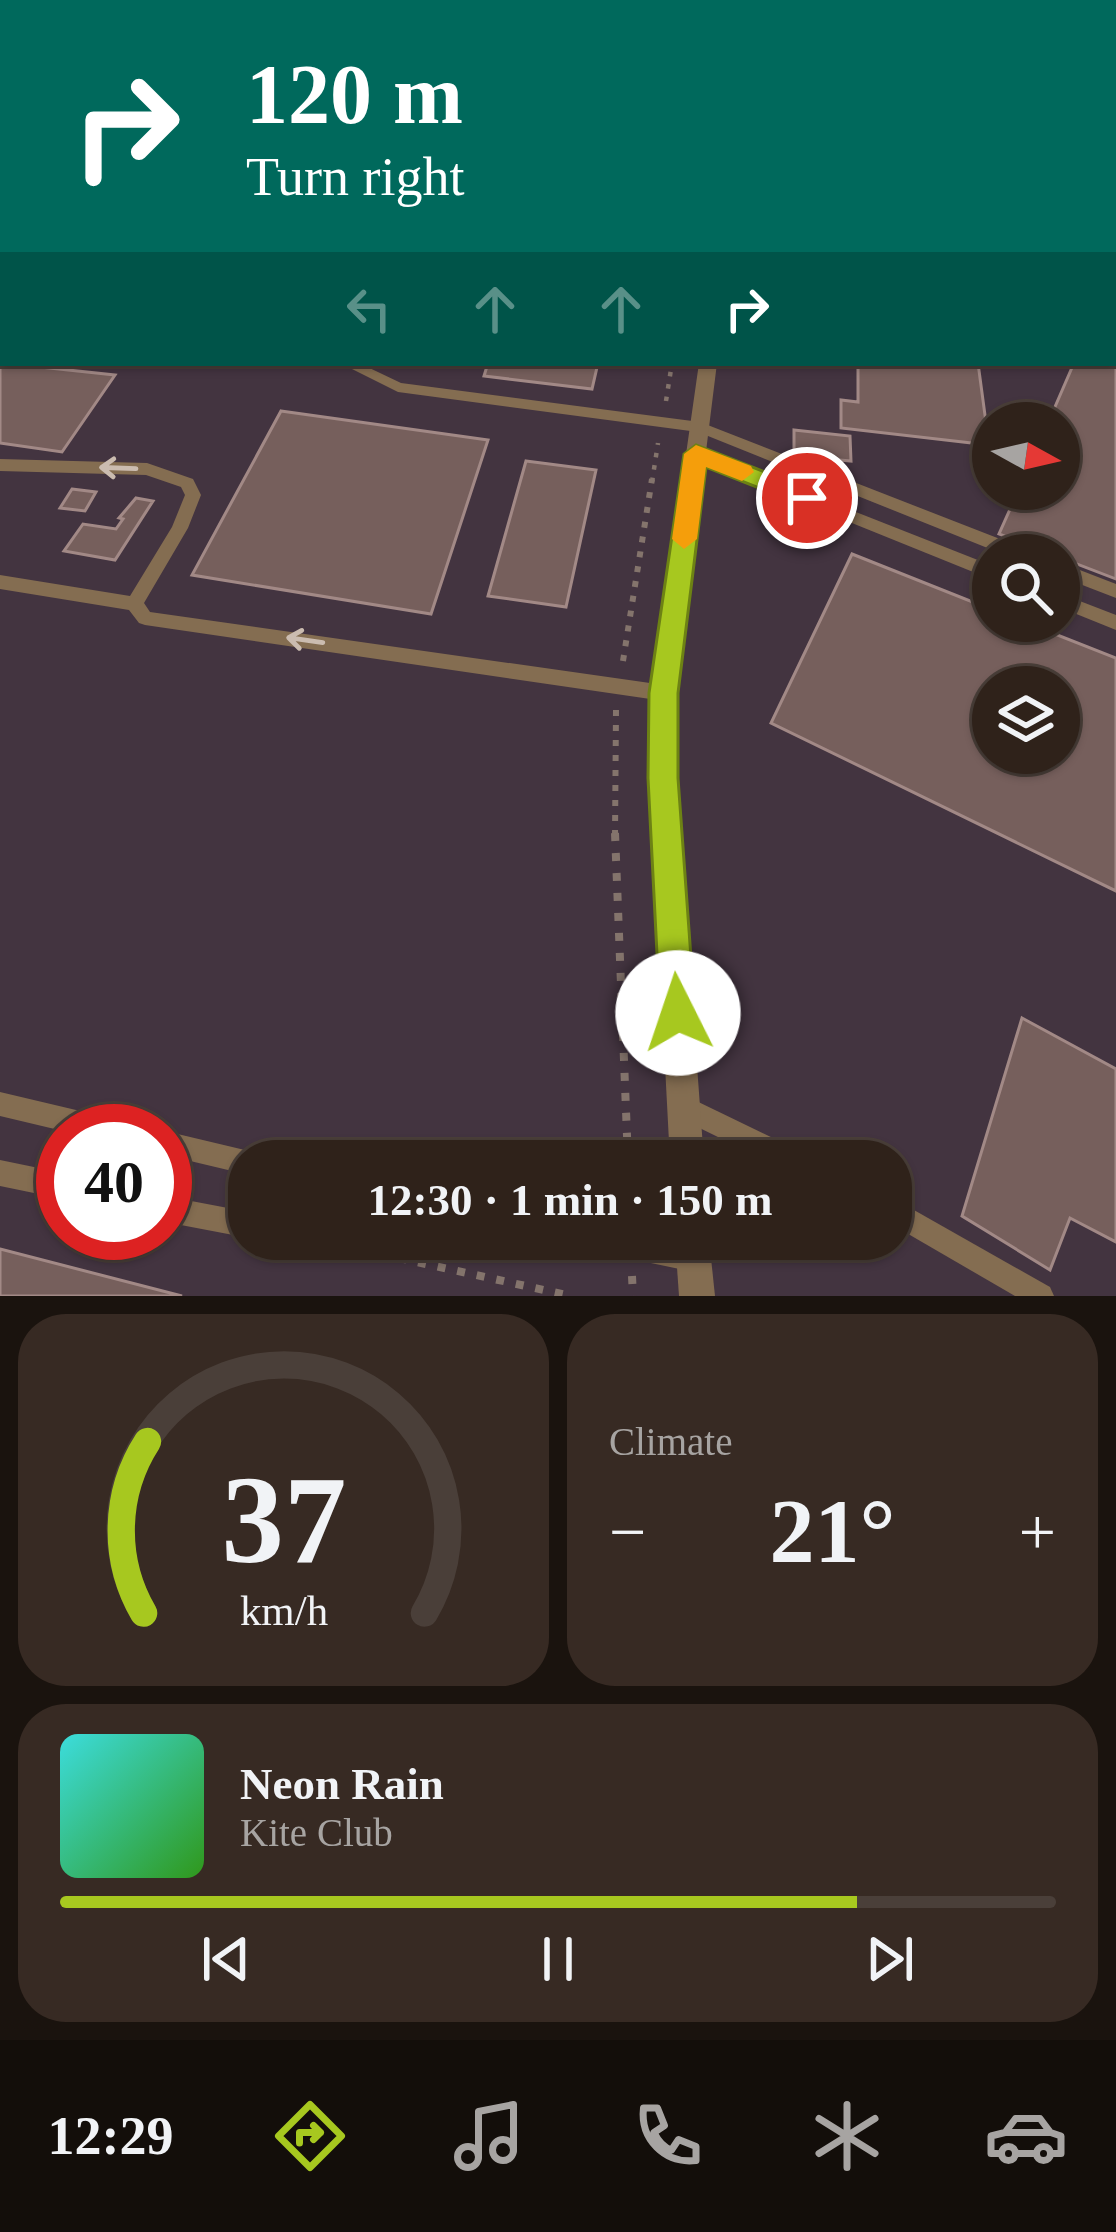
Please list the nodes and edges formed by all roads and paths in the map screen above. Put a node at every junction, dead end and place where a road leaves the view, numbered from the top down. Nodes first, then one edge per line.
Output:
1 (353, 366) edge
2 (671, 366) edge
3 (708, 366) edge
4 (662, 422) junction
5 (698, 440) junction
6 (0, 465) edge
7 (972, 537) edge
8 (972, 564) edge
9 (1080, 577) edge
10 (0, 582) edge
11 (1116, 591) edge
12 (134, 604) junction
13 (1080, 608) edge
14 (1116, 623) edge
15 (624, 652) dead end
16 (664, 693) junction
17 (614, 726) dead end
18 (0, 1104) edge
19 (684, 1107) junction
20 (36, 1113) edge
21 (627, 1140) edge
22 (686, 1140) edge
23 (751, 1140) edge
24 (192, 1149) edge
25 (228, 1158) edge
26 (0, 1173) edge
27 (36, 1180) edge
28 (192, 1214) edge
29 (228, 1221) edge
30 (912, 1222) edge
31 (408, 1260) edge
32 (694, 1260) edge
33 (572, 1296) edge
34 (697, 1296) edge
35 (1041, 1296) edge

1 - 4 lane
2 - 4 path
3 - 5 street
4 - 5 lane
4 - 15 path
5 - 7 lane
5 - 8 lane
5 - 16 street
12 -> 6 lane
9 - 11 lane
10 - 12 lane
16 -> 12 lane
13 - 14 lane
16 - 19 street
17 - 21 path
18 - 20 lane
19 - 22 street
19 - 23 lane
24 - 25 lane
26 - 27 lane
28 - 29 lane
30 - 35 lane
31 - 33 path
32 - 34 street

